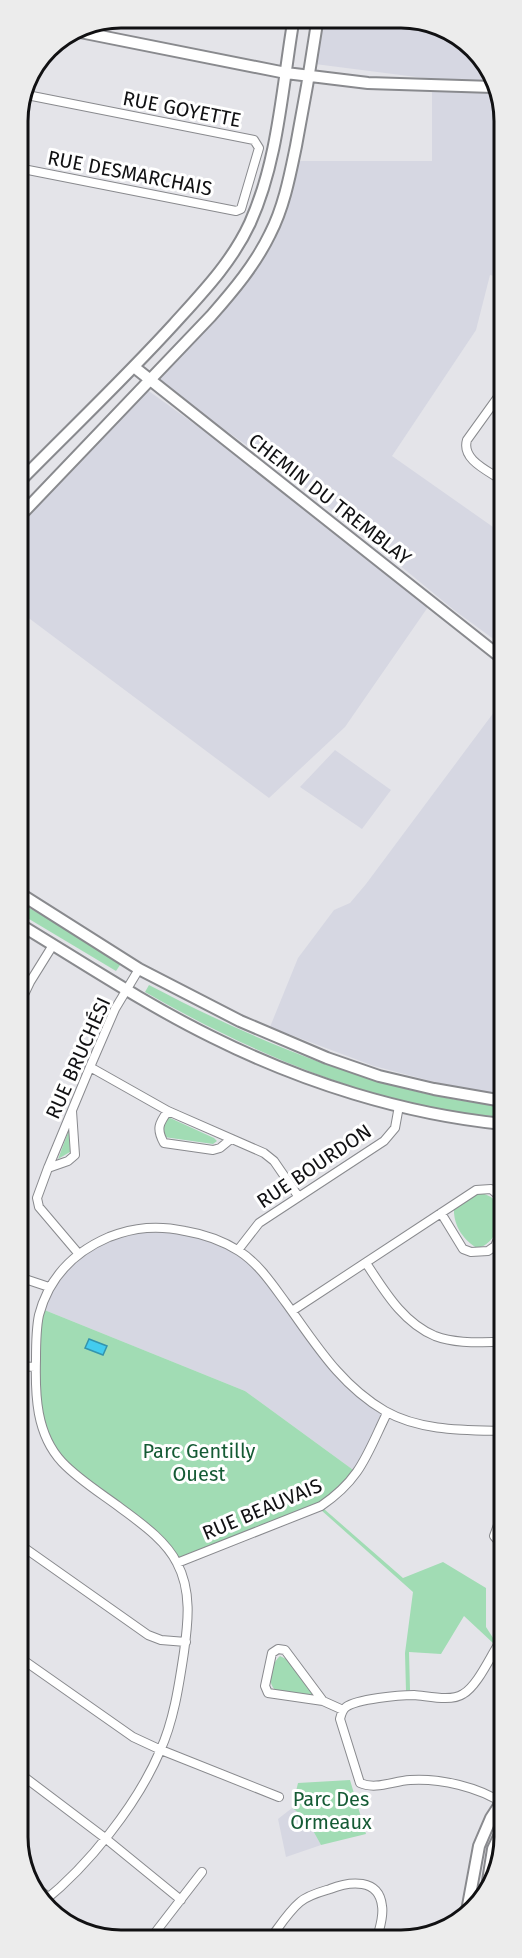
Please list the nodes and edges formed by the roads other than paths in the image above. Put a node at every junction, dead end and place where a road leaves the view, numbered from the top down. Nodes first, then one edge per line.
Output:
1 (293, 28) edge
2 (316, 28) edge
3 (90, 34) edge
4 (285, 73) junction
5 (310, 76) junction
6 (486, 87) edge
7 (32, 96) edge
8 (29, 170) edge
9 (236, 211) joint
10 (134, 367) junction
11 (151, 381) junction
12 (494, 403) edge
13 (29, 472) edge
14 (494, 474) edge
15 (29, 507) edge
16 (494, 651) edge
17 (29, 899) edge
18 (29, 930) edge
19 (53, 945) junction
20 (139, 969) junction
21 (29, 984) edge
22 (128, 989) junction
23 (90, 1067) junction
24 (493, 1099) edge
25 (399, 1106) junction
26 (72, 1110) junction
27 (168, 1111) junction
28 (493, 1123) edge
29 (231, 1139) junction
30 (48, 1168) junction
31 (493, 1191) edge
32 (298, 1196) junction
33 (441, 1213) junction
34 (493, 1247) edge
35 (238, 1250) junction
36 (78, 1253) junction
37 (366, 1263) junction
38 (29, 1280) edge
39 (50, 1287) junction
40 (292, 1311) junction
41 (493, 1342) edge
42 (29, 1367) edge
43 (35, 1367) junction
44 (387, 1413) junction
45 (493, 1431) edge
46 (29, 1551) edge
47 (177, 1563) junction
48 (186, 1642) junction
49 (493, 1653) edge
50 (29, 1664) edge
51 (323, 1701) junction
52 (343, 1710) junction
53 (161, 1750) junction
54 (29, 1781) edge
55 (279, 1797) dead end
56 (493, 1797) edge
57 (493, 1815) edge
58 (105, 1838) junction
59 (202, 1872) dead end
60 (50, 1896) edge
61 (469, 1899) edge
62 (181, 1900) junction
63 (157, 1930) edge
64 (277, 1930) edge
65 (378, 1930) edge

1 - 4 main road
2 - 5 main road
3 - 4 main road
4 - 5 main road
4 - 10 main road
5 - 6 main road
5 - 11 main road
7 - 9 street, RUE GOYETTE
8 - 9 street, RUE DESMARCHAIS
10 - 11 main road, CHEMIN DU TREMBLAY
10 - 13 main road
11 - 15 main road
11 - 16 main road, CHEMIN DU TREMBLAY
12 - 14 street
17 - 20 main road
18 - 19 main road
19 - 21 street
19 - 22 main road
20 - 22 street, RUE BRUCHÉSI
20 - 24 main road
22 - 23 street, RUE BRUCHÉSI
22 - 25 main road
23 - 26 street, RUE BRUCHÉSI
23 - 27 street
25 - 28 main road
25 - 32 street, RUE BOURDON
26 - 30 street, RUE BRUCHÉSI
26 - 30 street
27 - 29 street
27 - 29 street
29 - 32 street
30 - 36 street, RUE BRUCHÉSI
31 - 33 street
32 - 35 street, RUE BOURDON
33 - 34 street
33 - 37 street
35 - 36 street
35 - 40 street
36 - 39 street
37 - 40 street
37 - 41 street
38 - 39 street
39 - 43 street
40 - 44 street
42 - 43 street
43 - 47 street
44 - 45 street
44 - 47 street, RUE BEAUVAIS
46 - 48 street
47 - 48 street
48 - 53 street
49 - 52 street
50 - 53 street
51 - 51 street
51 - 52 street
52 - 56 street
53 - 55 street
53 - 58 street
54 - 58 street
57 - 61 main road
58 - 60 street
58 - 62 street
59 - 62 street
62 - 63 street
64 - 65 street

